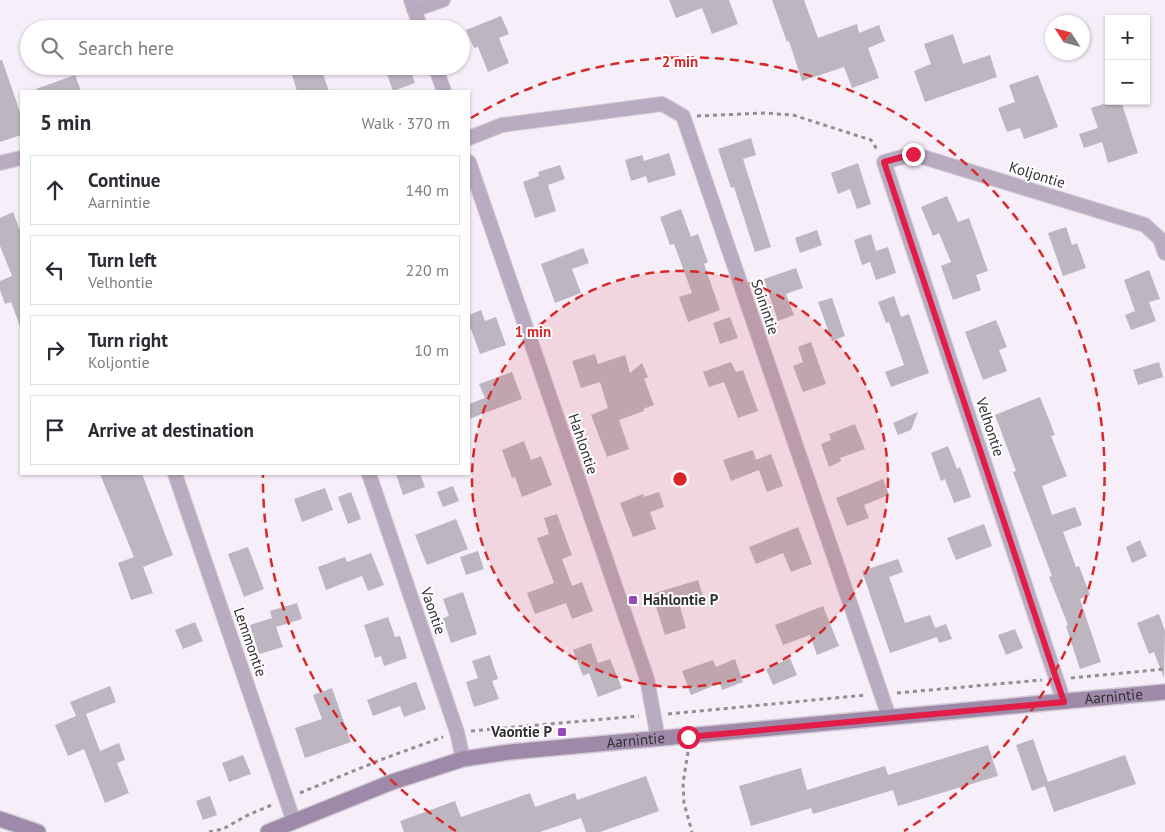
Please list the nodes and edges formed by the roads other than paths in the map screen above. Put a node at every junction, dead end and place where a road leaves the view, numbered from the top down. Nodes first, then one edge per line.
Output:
1 (442, 0) edge
2 (412, 5) edge
3 (418, 20) edge
4 (438, 75) edge
5 (444, 90) edge
6 (470, 138) edge
7 (20, 158) edge
8 (884, 162) joint
9 (0, 164) edge
10 (470, 165) edge
11 (1165, 253) edge
12 (175, 475) edge
13 (369, 475) edge
14 (1165, 692) edge
15 (1064, 702) junction
16 (889, 717) junction
17 (658, 739) junction
18 (464, 759) junction
19 (0, 819) edge
20 (294, 822) junction
21 (38, 832) edge
22 (268, 832) edge

1 - 2 street
2 - 3 street
4 - 5 street
6 - 16 street, Soinintie
7 - 9 street
8 - 11 street, Koljontie
8 - 15 street, Velhontie
10 - 17 street, Hahlontie
12 - 20 street, Lemmontie
13 - 18 street, Vaontie
14 - 15 street, Aarnintie
15 - 16 street, Aarnintie
16 - 17 street, Aarnintie
17 - 18 street, Aarnintie
18 - 20 street, Aarnintie
19 - 21 street
20 - 22 street, Aarnintie

